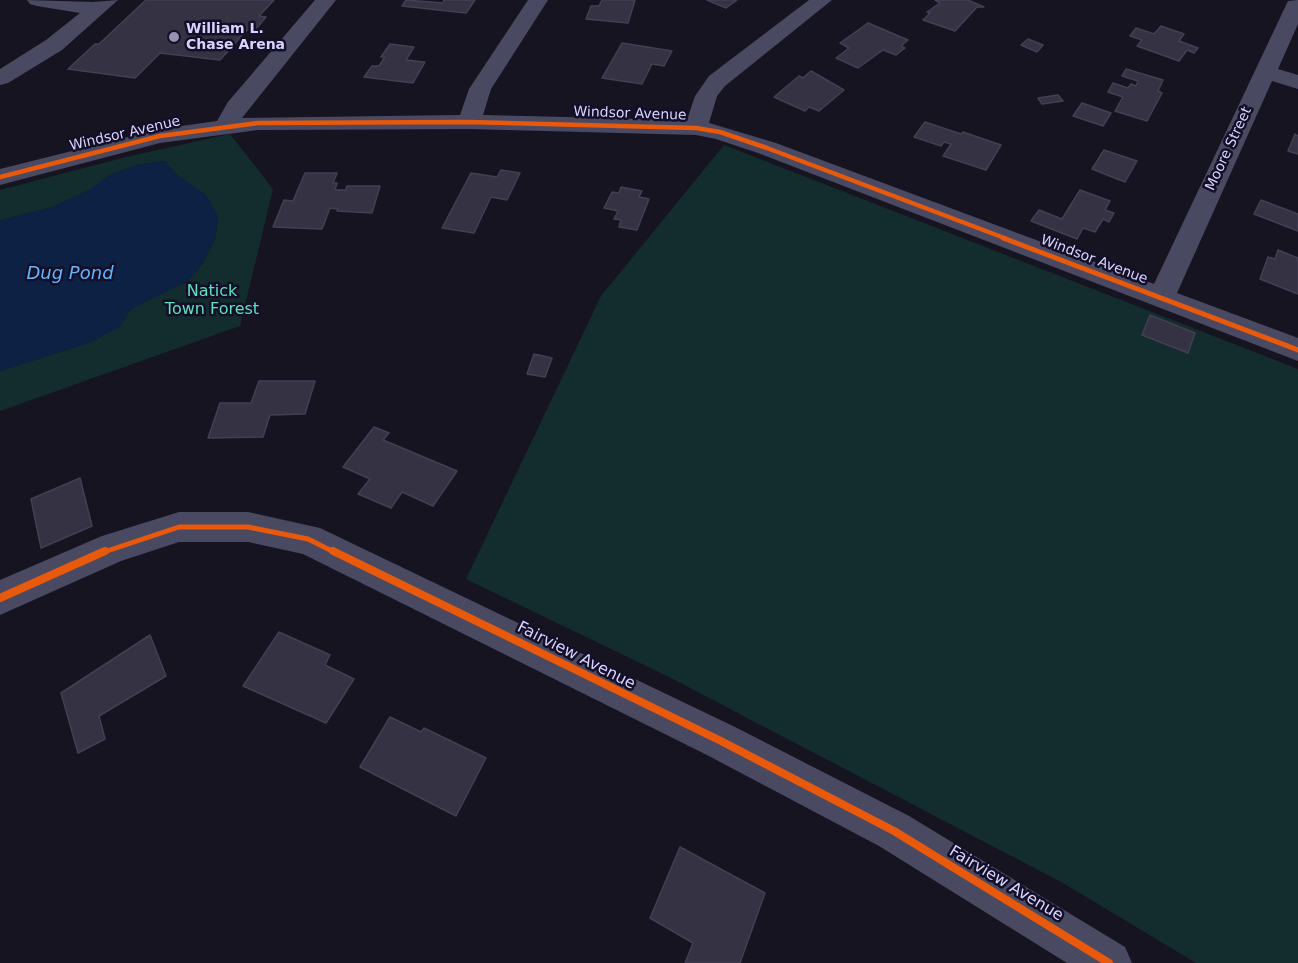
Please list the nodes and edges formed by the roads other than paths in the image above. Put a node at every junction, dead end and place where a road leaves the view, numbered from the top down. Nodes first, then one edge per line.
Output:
1 (37, 0) edge
2 (326, 0) edge
3 (538, 0) edge
4 (822, 0) edge
5 (1298, 1) edge
6 (103, 4) edge
7 (1265, 72) junction
8 (0, 78) edge
9 (1298, 82) edge
10 (469, 122) junction
11 (226, 126) junction
12 (696, 128) junction
13 (0, 177) edge
14 (1161, 298) junction
15 (1298, 350) edge
16 (0, 598) edge
17 (1109, 963) edge

1 - 6 street
2 - 11 street
3 - 10 street
4 - 12 street
5 - 7 street, Moore Street
6 - 8 street
7 - 9 street
7 - 14 street, Moore Street
10 - 11 street, Windsor Avenue
10 - 12 street, Windsor Avenue
11 - 13 street, Windsor Avenue
12 - 14 street, Windsor Avenue
14 - 15 street, Windsor Avenue
16 - 17 street, Fairview Avenue

